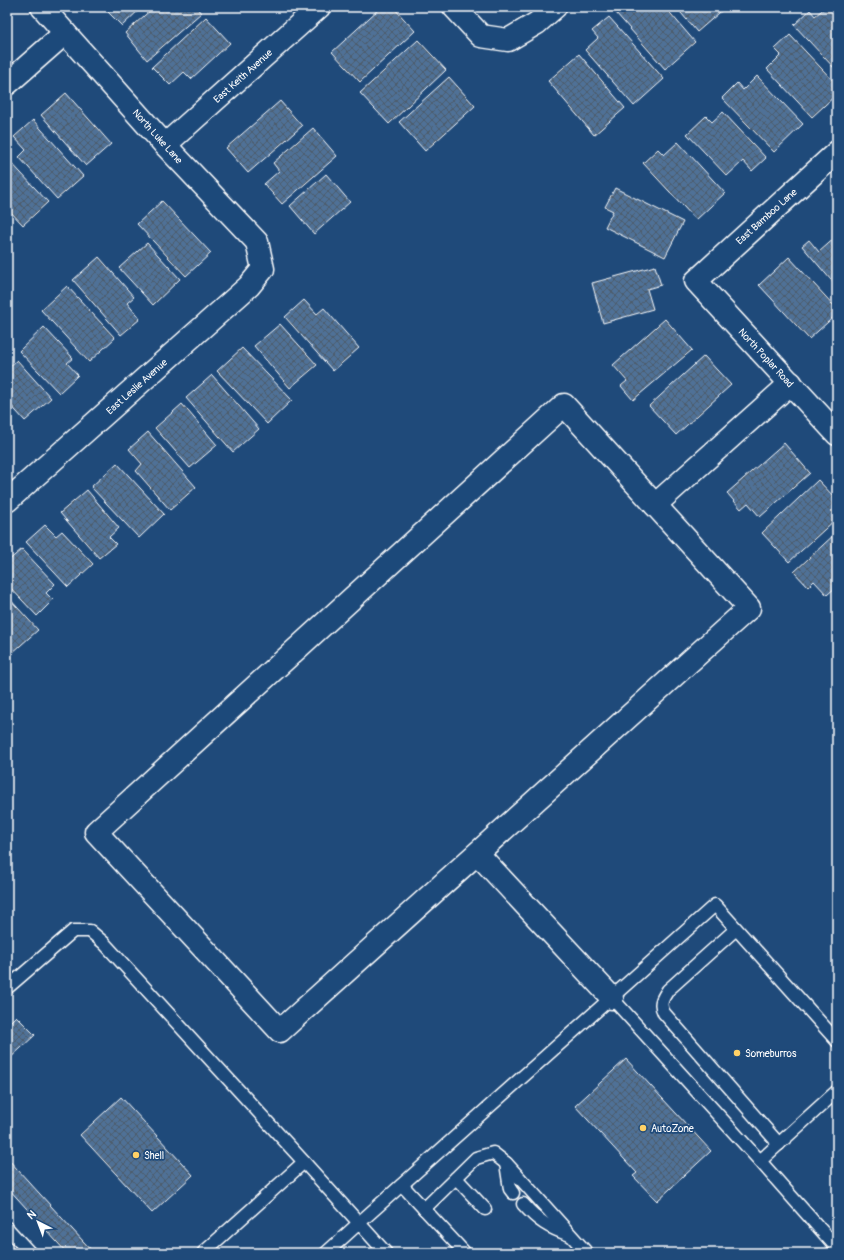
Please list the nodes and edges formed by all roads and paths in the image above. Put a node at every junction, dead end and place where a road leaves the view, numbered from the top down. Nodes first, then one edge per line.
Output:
1 (42, 7) edge
2 (319, 7) edge
3 (454, 7) edge
4 (555, 7) edge
5 (65, 33) junction
6 (7, 84) edge
7 (165, 145) junction
8 (837, 152) edge
9 (263, 269) joint
10 (696, 281) joint
11 (791, 384) junction
12 (837, 434) edge
13 (7, 501) edge
14 (655, 505) junction
15 (478, 854) junction
16 (736, 929) junction
17 (7, 988) edge
18 (612, 998) junction
19 (837, 1041) edge
20 (837, 1091) edge
21 (779, 1144) junction
22 (760, 1161) junction
23 (304, 1162) junction
24 (506, 1163) junction
25 (456, 1178) junction
26 (402, 1185) junction
27 (513, 1193) dead end
28 (523, 1204) dead end
29 (424, 1209) junction
30 (485, 1209) dead end
31 (359, 1223) junction
32 (7, 1228) edge
33 (571, 1235) junction
34 (837, 1248) edge
35 (30, 1253) edge
36 (203, 1253) edge
37 (326, 1253) edge
38 (386, 1253) edge
39 (465, 1253) edge
40 (587, 1253) edge

1 - 5 street, North Luke Lane
2 - 7 street, East Keith Avenue
3 - 4 street
5 - 6 street
5 - 7 street, North Luke Lane
7 - 9 street, North Luke Lane
8 - 10 street, East Bamboo Lane
9 - 13 street, East Leslie Avenue
10 - 11 street, North Poplar Road
11 - 12 street, North Poplar Road
11 - 14 street
14 - 15 street
14 - 15 street
15 - 18 street
16 - 18 lane
16 - 19 lane
16 - 21 lane
17 - 23 lane
18 - 22 lane
18 - 26 lane
20 - 21 lane
21 - 22 lane
22 - 34 lane
23 - 31 lane
23 - 36 lane
24 - 25 lane
24 - 27 lane
24 - 33 lane
25 - 29 lane
25 - 30 lane
26 - 29 lane
26 - 31 lane
28 - 33 lane
29 - 39 lane
31 - 37 lane
31 - 38 lane
32 - 35 lane
33 - 40 lane

